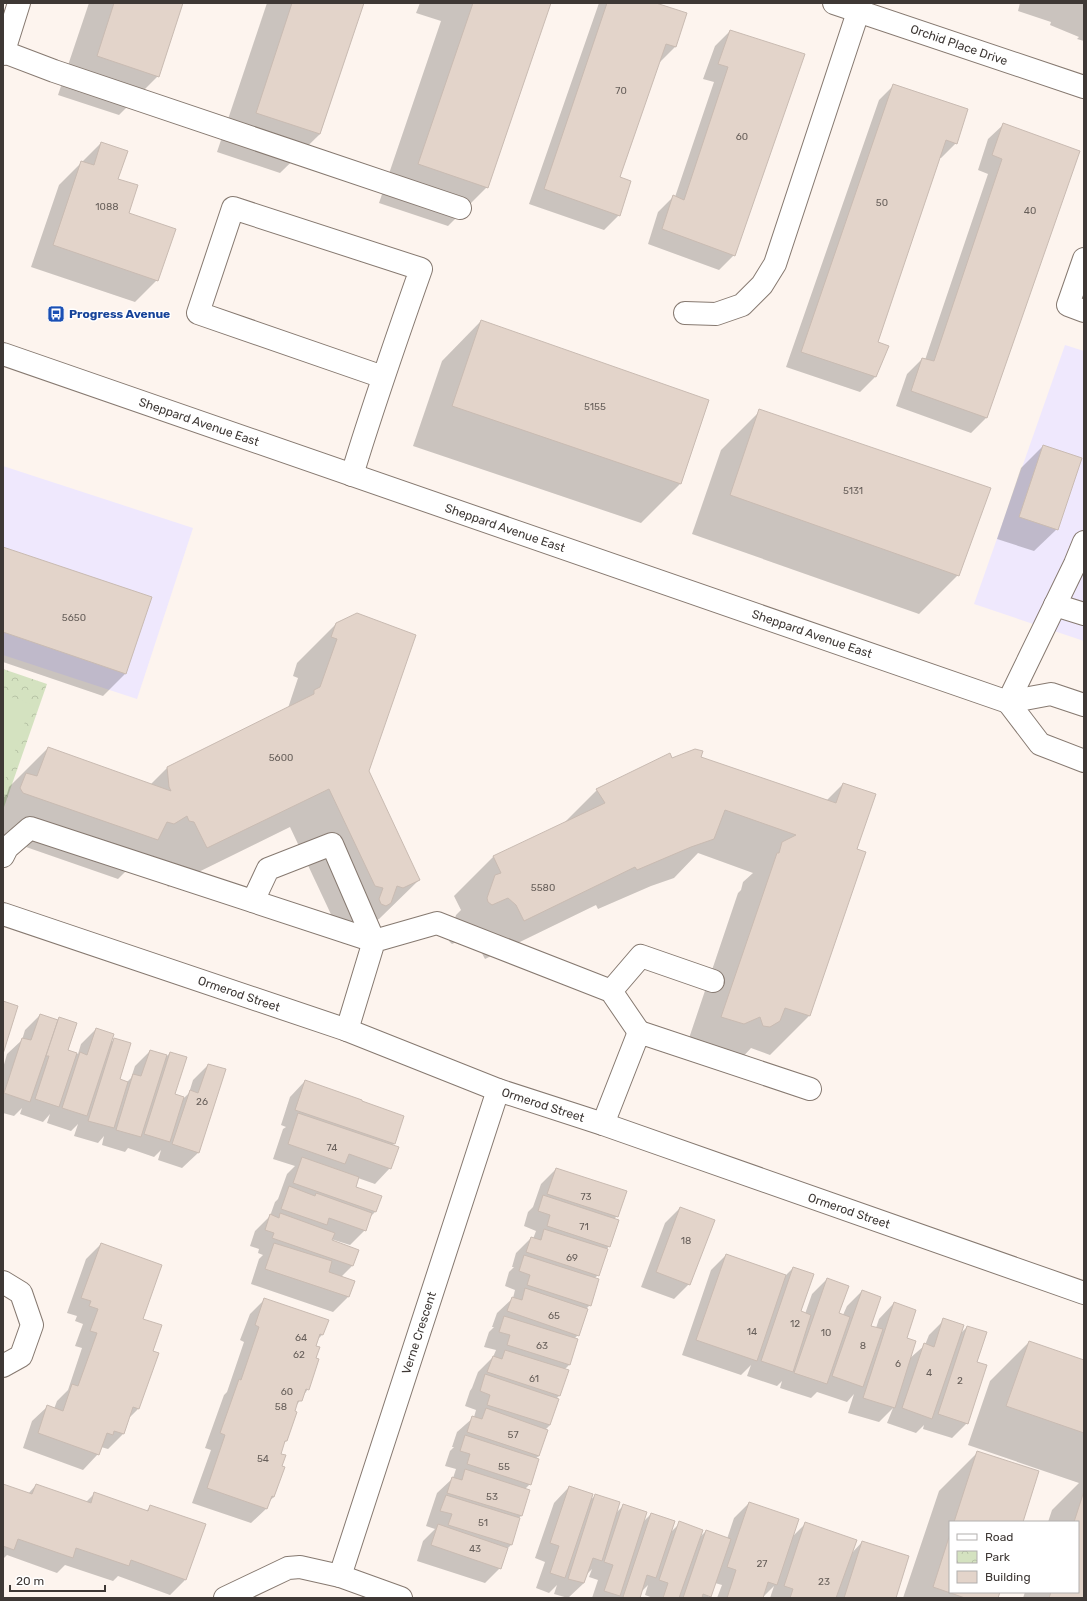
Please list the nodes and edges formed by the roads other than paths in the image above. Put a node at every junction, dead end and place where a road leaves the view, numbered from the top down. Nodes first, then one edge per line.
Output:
1 (19, 3) edge
2 (834, 3) edge
3 (859, 7) edge
4 (3, 53) edge
5 (1084, 87) edge
6 (460, 208) dead end
7 (1084, 259) edge
8 (1084, 311) edge
9 (685, 312) dead end
10 (3, 354) edge
11 (383, 377) junction
12 (352, 475) junction
13 (1084, 542) edge
14 (1055, 605) junction
15 (1084, 614) edge
16 (1008, 702) junction
17 (1084, 705) edge
18 (1084, 761) edge
19 (3, 856) edge
20 (253, 901) junction
21 (3, 914) edge
22 (374, 941) junction
23 (713, 981) dead end
24 (611, 991) junction
25 (347, 1030) junction
26 (639, 1032) junction
27 (810, 1089) dead end
28 (498, 1090) junction
29 (603, 1124) junction
30 (3, 1282) edge
31 (1084, 1293) edge
32 (3, 1366) edge
33 (340, 1576) junction
34 (225, 1598) edge
35 (401, 1598) edge

1 - 4 street
2 - 3 street, Orchid Place Drive
3 - 5 street, Orchid Place Drive
3 - 9 street
4 - 6 street
7 - 8 street
10 - 12 street, Sheppard Avenue East
11 - 11 street
11 - 12 street
12 - 16 street, Sheppard Avenue East
13 - 14 street
14 - 15 street
14 - 16 street
16 - 17 street, Sheppard Avenue East
16 - 18 street
19 - 20 street
20 - 22 street
20 - 22 street
21 - 25 street, Ormerod Street
22 - 24 street
22 - 25 street
23 - 24 street
24 - 26 street
25 - 28 street, Ormerod Street
26 - 27 street
26 - 29 street
28 - 29 street, Ormerod Street
28 - 33 street, Verne Crescent
29 - 31 street, Ormerod Street
30 - 32 street
33 - 34 street
33 - 35 street

